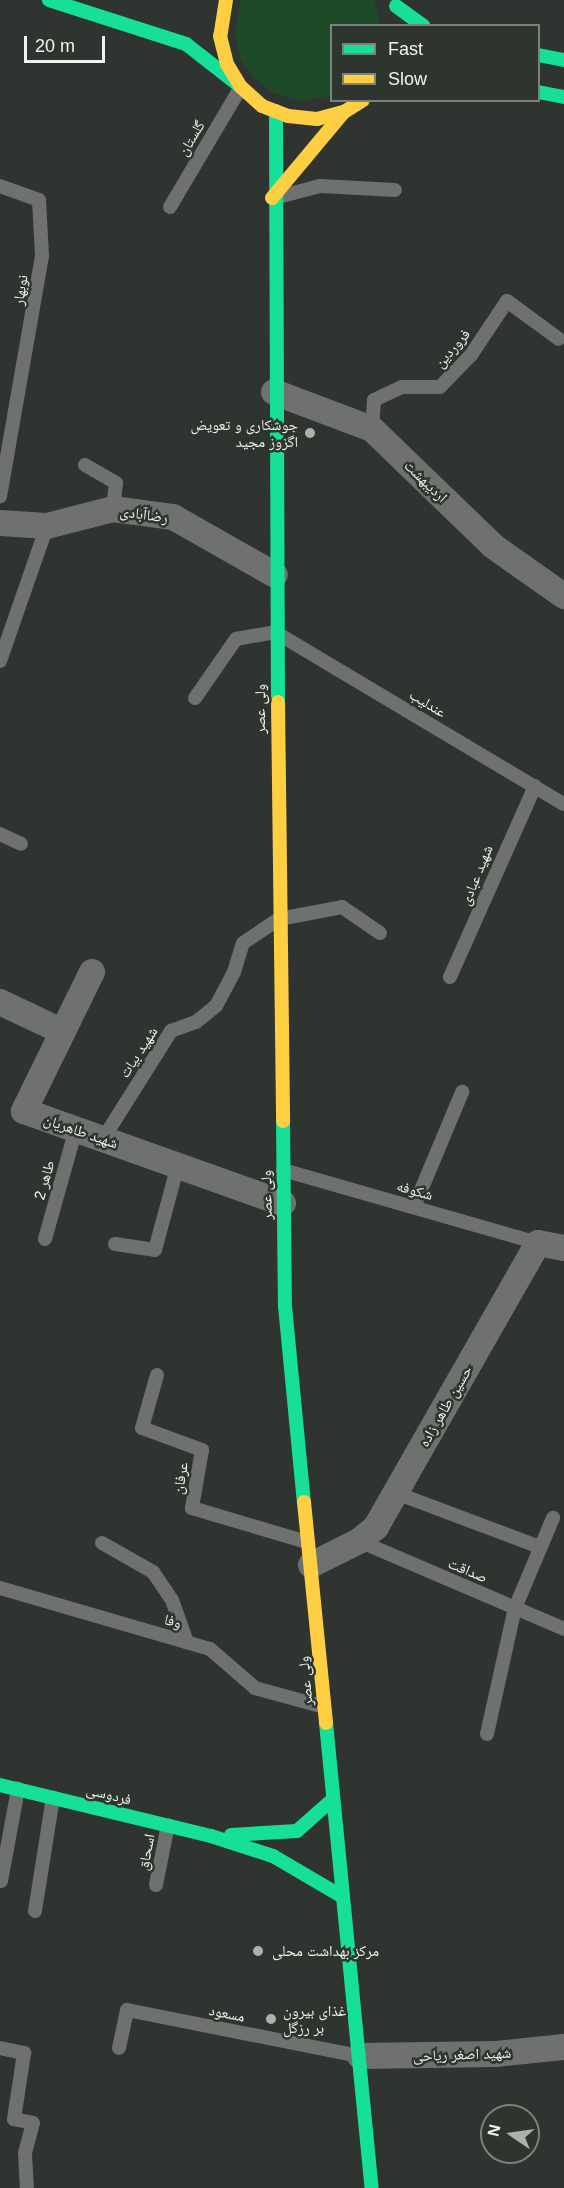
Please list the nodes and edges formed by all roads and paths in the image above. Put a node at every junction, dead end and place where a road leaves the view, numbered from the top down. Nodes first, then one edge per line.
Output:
1 (49, 0) edge
2 (226, 0) edge
3 (395, 3) edge
4 (398, 24) edge
5 (421, 24) edge
6 (540, 55) edge
7 (560, 56) edge
8 (241, 87) junction
9 (540, 92) edge
10 (564, 97) edge
11 (360, 102) edge
12 (276, 111) junction
13 (344, 112) junction
14 (0, 186) edge
15 (395, 190) dead end
16 (272, 198) junction
17 (170, 207) dead end
18 (559, 339) dead end
19 (274, 392) junction
20 (372, 429) junction
21 (85, 465) dead end
22 (0, 496) edge
23 (113, 509) junction
24 (0, 523) edge
25 (46, 526) junction
26 (275, 575) junction
27 (564, 596) edge
28 (275, 632) junction
29 (0, 661) edge
30 (195, 698) dead end
31 (535, 786) junction
32 (564, 804) edge
33 (0, 834) edge
34 (21, 844) dead end
35 (279, 919) junction
36 (380, 933) dead end
37 (92, 972) dead end
38 (450, 977) dead end
39 (0, 1002) edge
40 (61, 1031) junction
41 (462, 1092) dead end
42 (76, 1129) junction
43 (103, 1138) junction
44 (178, 1165) junction
45 (282, 1169) junction
46 (283, 1203) junction
47 (414, 1207) junction
48 (45, 1239) dead end
49 (538, 1243) junction
50 (116, 1244) dead end
51 (564, 1248) edge
52 (157, 1375) dead end
53 (396, 1493) junction
54 (553, 1518) dead end
55 (359, 1541) junction
56 (102, 1543) dead end
57 (540, 1548) junction
58 (310, 1554) junction
59 (0, 1588) edge
60 (515, 1608) junction
61 (564, 1629) edge
62 (187, 1642) junction
63 (324, 1707) junction
64 (486, 1734) dead end
65 (0, 1785) edge
66 (18, 1789) junction
67 (53, 1797) junction
68 (333, 1798) junction
69 (168, 1825) junction
70 (211, 1836) junction
71 (1, 1881) edge
72 (156, 1885) dead end
73 (343, 1897) junction
74 (35, 1911) dead end
75 (564, 2047) edge
76 (0, 2048) edge
77 (119, 2048) dead end
78 (360, 2056) junction
79 (27, 2188) edge
80 (372, 2188) edge

1 - 8 street
2 - 8 street
3 - 4 street
3 - 5 street
6 - 7 street
8 - 12 street
8 - 17 lane, گلستان
9 - 10 street
11 - 13 street
12 - 13 street
12 - 16 street, ولی عصر
13 - 16 street
14 - 22 lane, نوبهار
15 - 16 lane
16 - 19 street, ولی عصر
18 - 20 lane, فروردین
19 - 20 street, اردیبهشت
19 - 26 street, ولی عصر
20 - 27 street, اردیبهشت
21 - 23 lane
23 - 25 street, رضاآبادی
23 - 26 street, رضاآبادی
24 - 25 street, رضاآبادی
25 - 29 lane
26 - 28 street, ولی عصر
28 - 30 lane
28 - 31 lane, عندلیب
28 - 35 street, ولی عصر
31 - 32 lane, عندلیب
31 - 38 lane, شهید عبادی
33 - 34 lane
35 - 36 lane
35 - 43 lane, شهید بیات
35 - 45 street, ولی عصر
37 - 40 street, شهید طاهریان
39 - 40 street
40 - 42 street, شهید طاهریان
41 - 47 lane
42 - 43 street, شهید طاهریان
42 - 48 lane, طاهر 2
43 - 44 street, شهید طاهریان
44 - 46 street, شهید طاهریان
44 - 50 lane
45 - 46 street, ولی عصر
45 - 47 lane, شکوفه
46 - 58 street, ولی عصر
47 - 49 lane, شکوفه
49 - 51 street
49 - 53 street, حسین طاهر زاده
52 - 58 lane, عرفان
53 - 55 street, حسین طاهر زاده
53 - 57 lane
54 - 57 lane
55 - 58 street, حسین طاهر زاده
55 - 60 lane, صداقت
56 - 62 lane
57 - 60 lane
58 - 63 street, ولی عصر
59 - 62 lane, وفا
60 - 61 lane, صداقت
60 - 64 lane
62 - 63 lane, وفا
63 - 68 street, ولی عصر
65 - 66 street, فردوسی
66 - 67 street, فردوسی
66 - 71 lane
67 - 69 street, فردوسی
67 - 74 lane
68 - 70 street, فردوسی
68 - 73 street, ولی عصر
69 - 70 street, فردوسی
69 - 72 lane, اسحاق
70 - 73 street, فردوسی
73 - 78 street, ولی عصر
75 - 78 street, شهید اصغر ریاحی
76 - 79 lane
77 - 78 lane, مسعود
78 - 80 street, ولی عصر

